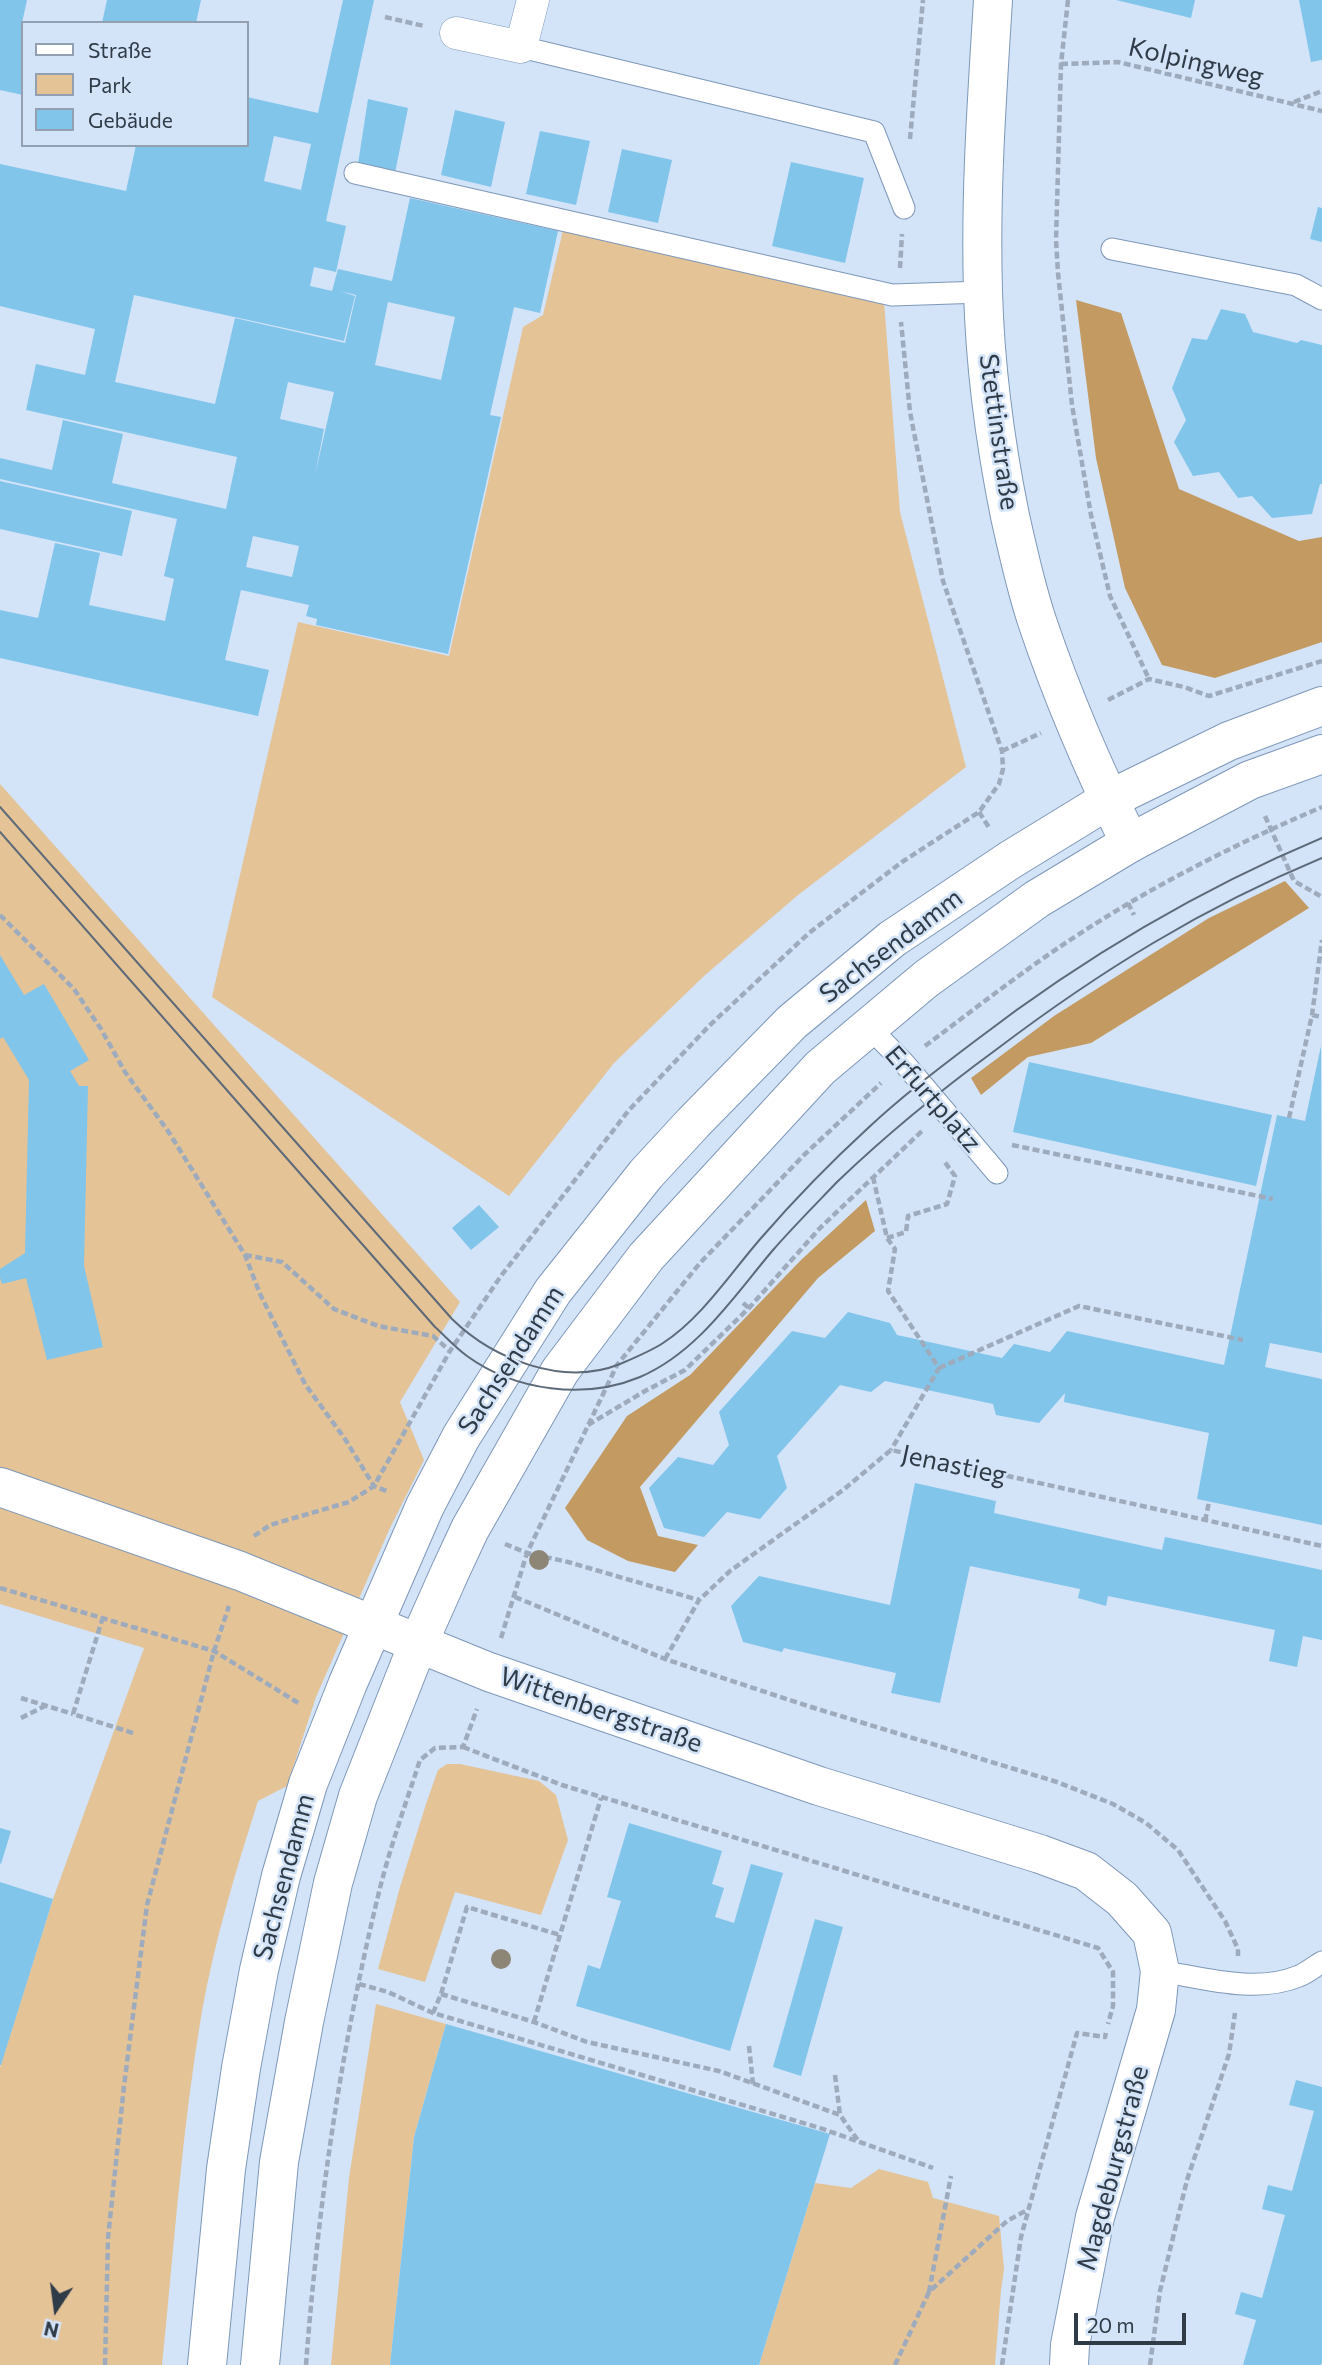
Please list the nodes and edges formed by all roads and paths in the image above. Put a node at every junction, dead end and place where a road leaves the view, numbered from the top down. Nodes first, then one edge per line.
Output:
1 (533, 0) edge
2 (923, 0) edge
3 (993, 0) edge
4 (1068, 0) edge
5 (456, 33) dead end
6 (521, 47) junction
7 (1061, 64) junction
8 (1322, 91) edge
9 (1291, 103) junction
10 (1322, 111) edge
11 (910, 139) dead end
12 (355, 173) dead end
13 (904, 208) joint
14 (1112, 248) dead end
15 (983, 292) junction
16 (898, 295) junction
17 (1322, 299) edge
18 (1322, 662) edge
19 (1322, 706) edge
20 (1322, 754) edge
21 (1108, 800) junction
22 (1322, 807) edge
23 (1271, 829) junction
24 (1130, 843) junction
25 (1322, 897) edge
26 (1128, 903) junction
27 (0, 915) edge
28 (1134, 915) dead end
29 (1322, 940) edge
30 (1311, 1015) junction
31 (1322, 1017) edge
32 (868, 1026) junction
33 (904, 1063) junction
34 (1289, 1118) dead end
35 (929, 1139) dead end
36 (1009, 1144) dead end
37 (942, 1158) dead end
38 (997, 1173) dead end
39 (873, 1176) junction
40 (1273, 1199) dead end
41 (887, 1238) junction
42 (245, 1255) junction
43 (743, 1303) dead end
44 (749, 1308) junction
45 (1243, 1340) dead end
46 (450, 1351) junction
47 (939, 1368) junction
48 (587, 1426) junction
49 (891, 1450) junction
50 (374, 1486) junction
51 (0, 1487) edge
52 (1209, 1502) dead end
53 (1205, 1521) junction
54 (1322, 1546) edge
55 (527, 1553) junction
56 (240, 1571) junction
57 (0, 1588) edge
58 (699, 1600) junction
59 (103, 1617) junction
60 (373, 1625) junction
61 (418, 1644) junction
62 (214, 1651) junction
63 (665, 1659) dead end
64 (489, 1672) junction
65 (21, 1698) dead end
66 (46, 1705) junction
67 (73, 1714) junction
68 (21, 1718) dead end
69 (136, 1734) dead end
70 (463, 1747) junction
71 (601, 1798) junction
72 (560, 1935) junction
73 (1322, 1962) edge
74 (1160, 1971) junction
75 (359, 1984) junction
76 (441, 1994) junction
77 (433, 2013) junction
78 (534, 2022) junction
79 (749, 2046) dead end
80 (835, 2075) dead end
81 (753, 2084) junction
82 (840, 2115) junction
83 (859, 2142) junction
84 (933, 2168) dead end
85 (951, 2176) dead end
86 (1027, 2209) junction
87 (929, 2292) junction
88 (105, 2365) edge
89 (207, 2365) edge
90 (260, 2365) edge
91 (306, 2365) edge
92 (895, 2365) edge
93 (1002, 2365) edge
94 (1069, 2365) edge

1 - 6 street
2 - 11 path
3 - 15 street, Stettinstraße
4 - 7 path
5 - 6 street
6 - 13 lane
7 - 9 path, Kolpingweg
7 - 18 path
8 - 9 path
9 - 10 path, Kolpingweg
12 - 16 lane
13 - 16 path
14 - 17 lane
15 - 16 lane
15 - 21 street, Stettinstraße
16 - 46 path
19 - 21 street, Sachsendamm
20 - 24 street, Sachsendamm
21 - 24 street, Stettinstraße
21 - 60 street, Sachsendamm
22 - 23 path
23 - 25 path
23 - 26 path
24 - 32 street, Sachsendamm
26 - 28 path
26 - 33 path
27 - 42 path
29 - 30 path
30 - 31 path
30 - 34 path
32 - 33 lane, Erfurtplatz
32 - 61 street, Sachsendamm
33 - 38 lane, Erfurtplatz
33 - 48 path
35 - 39 path
36 - 40 path
37 - 41 path
39 - 41 path
39 - 44 path
41 - 47 path
42 - 46 path
42 - 50 path
43 - 44 path
44 - 48 path
45 - 47 path
46 - 50 path
47 - 49 path
48 - 55 path
49 - 53 path, Jenastieg
49 - 58 path, Jenastieg
50 - 56 path
51 - 56 street, Wittenbergstraße
52 - 53 path
53 - 54 path, Jenastieg
55 - 58 path
55 - 64 path
56 - 60 street, Wittenbergstraße
56 - 62 path
57 - 59 path
58 - 63 path, Jenastieg
59 - 62 path
59 - 67 path
60 - 61 street, Wittenbergstraße
60 - 89 street, Sachsendamm
61 - 64 street, Wittenbergstraße
61 - 90 street, Sachsendamm
62 - 88 path
64 - 70 path
64 - 74 street, Wittenbergstraße
65 - 66 path
66 - 67 path
66 - 68 path
67 - 69 path
70 - 71 path
70 - 75 path
71 - 72 path
71 - 86 path
72 - 76 path
72 - 78 path
73 - 74 lane
74 - 94 street, Magdeburgstraße
75 - 77 path
75 - 91 path
76 - 77 path
76 - 78 path
77 - 83 path
78 - 81 path
79 - 81 path
80 - 82 path
81 - 82 path
82 - 83 path
83 - 84 path
85 - 87 path
86 - 87 path
86 - 93 path
87 - 92 path

